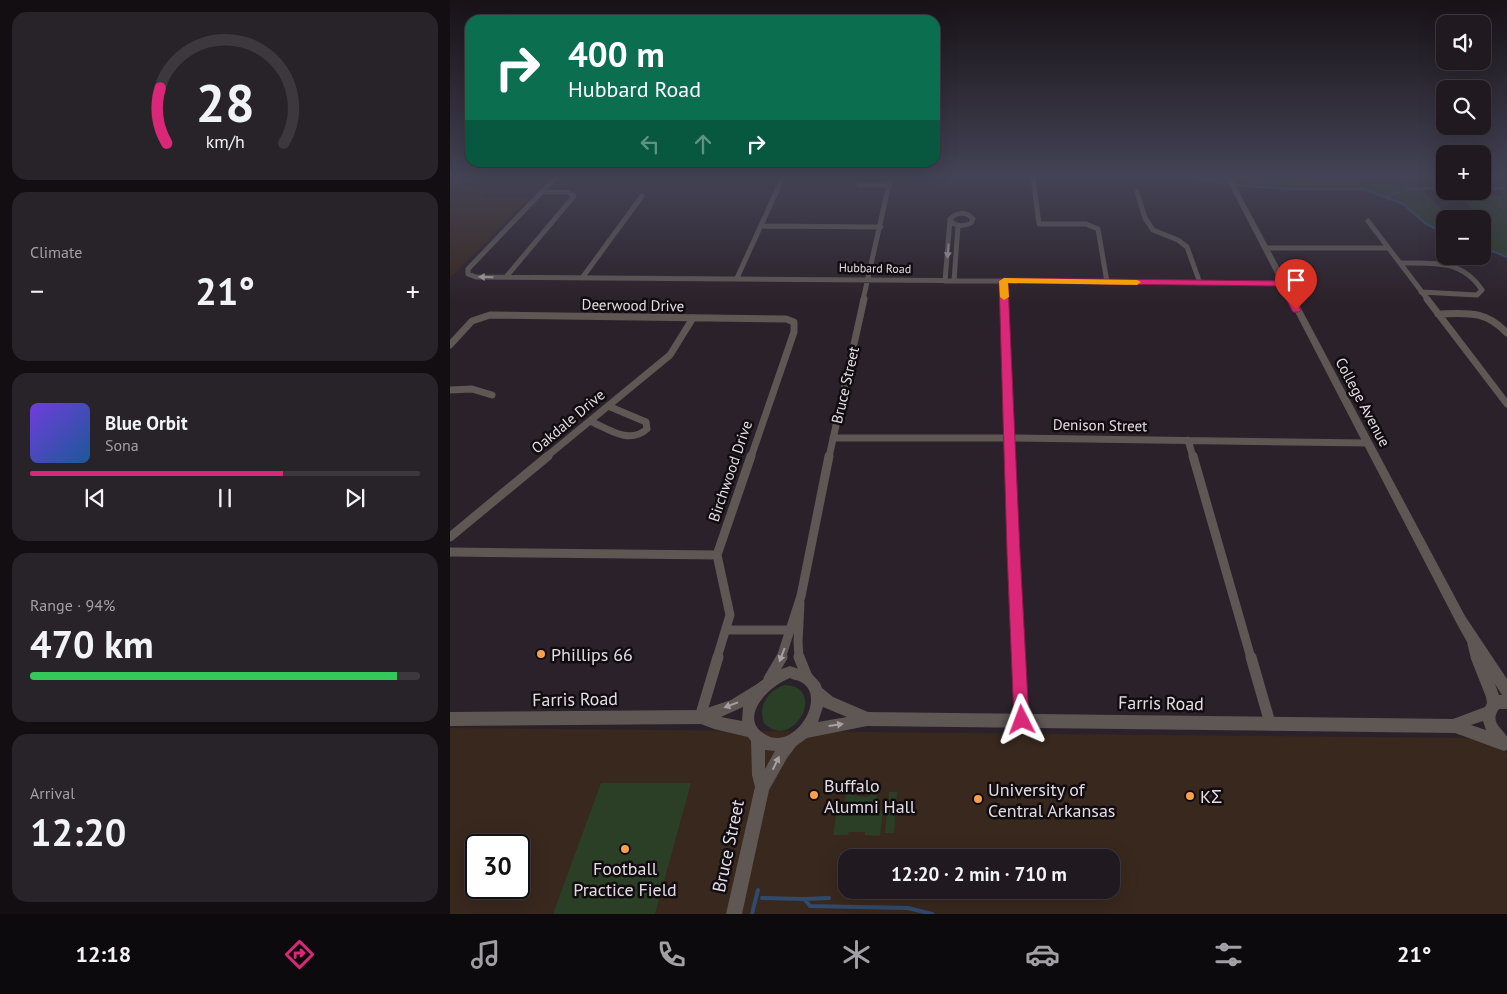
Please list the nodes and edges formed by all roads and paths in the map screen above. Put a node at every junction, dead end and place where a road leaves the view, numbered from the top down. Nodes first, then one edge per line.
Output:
1 (517, 218) edge
2 (556, 218) edge
3 (626, 218) edge
4 (765, 218) edge
5 (883, 218) edge
6 (951, 218) edge
7 (973, 218) edge
8 (1038, 218) edge
9 (1146, 218) edge
10 (1249, 218) edge
11 (950, 221) junction
12 (1368, 221) dead end
13 (761, 226) junction
14 (958, 226) junction
15 (881, 227) junction
16 (1265, 248) junction
17 (1388, 248) junction
18 (1400, 264) junction
19 (506, 277) junction
20 (582, 278) junction
21 (737, 278) junction
22 (868, 280) junction
23 (945, 281) junction
24 (954, 281) junction
25 (1004, 281) junction
26 (1107, 282) junction
27 (1200, 283) junction
28 (1282, 283) junction
29 (1421, 292) junction
30 (1438, 314) junction
31 (693, 318) junction
32 (794, 322) joint
33 (1507, 333) edge
34 (450, 345) edge
35 (450, 390) edge
36 (492, 395) dead end
37 (1507, 404) edge
38 (608, 406) junction
39 (590, 421) junction
40 (833, 438) junction
41 (1010, 438) junction
42 (1188, 440) junction
43 (1366, 443) junction
44 (450, 537) edge
45 (450, 552) edge
46 (717, 555) junction
47 (801, 596) junction
48 (726, 630) junction
49 (789, 630) junction
50 (1473, 642) junction
51 (808, 678) junction
52 (769, 679) junction
53 (758, 690) junction
54 (1507, 690) edge
55 (817, 692) junction
56 (1497, 706) edge
57 (700, 717) junction
58 (450, 719) edge
59 (867, 719) junction
60 (1022, 720) junction
61 (1270, 723) junction
62 (1455, 726) junction
63 (804, 732) junction
64 (755, 734) junction
65 (792, 741) junction
66 (1506, 746) edge
67 (762, 787) junction
68 (734, 914) edge

19 -> 1 street, Hubbard Road
2 - 19 street
3 - 20 street
4 - 13 street
5 - 15 street, Bruce Street
6 - 11 street
7 - 14 street
8 - 26 street
9 - 27 street
10 - 16 street, College Avenue
11 - 14 street
11 -> 23 street
12 - 17 street
13 - 15 street
13 - 21 street
14 - 24 street
15 - 22 street, Bruce Street
16 - 17 street
16 - 28 street, College Avenue
17 - 18 street
18 - 29 street
18 - 29 street
19 - 20 street, Hubbard Road
20 - 21 street, Hubbard Road
21 - 22 street, Hubbard Road
22 - 23 street, Hubbard Road
22 - 40 street, Bruce Street
23 - 24 street, Hubbard Road
24 - 25 street, Hubbard Road
25 - 26 street, Hubbard Road
25 - 41 street
26 - 27 street, Hubbard Road
27 - 28 street, Hubbard Road
28 - 43 street, College Avenue
29 - 30 street
30 - 33 street
30 - 37 street
31 - 32 street, Deerwood Drive
31 - 34 street, Deerwood Drive
31 - 38 street, Oakdale Drive
32 - 46 street, Birchwood Drive
35 - 36 street
38 - 39 street, Oakdale Drive
38 - 39 street
39 - 44 street, Oakdale Drive
40 - 41 street, Denison Street
40 - 47 street, Bruce Street
41 - 42 street, Denison Street
41 - 60 street
42 - 43 street, Denison Street
42 - 61 street
43 - 50 street, College Avenue
45 - 46 street
46 - 48 street
47 - 49 street, Bruce Street
47 - 51 street, Bruce Street
48 - 49 street
48 - 57 street
49 -> 52 street, Bruce Street
50 - 54 street, College Avenue
50 - 56 street, College Avenue
51 - 52 street
51 - 55 street
52 - 53 street
53 -> 57 street, Farris Road
53 - 64 street
55 - 59 street, Farris Road
55 - 63 street
56 - 62 street, Farris Road
56 - 66 street, College Avenue
57 - 58 street, Farris Road
57 - 64 street, Farris Road
59 - 60 street, Farris Road
63 -> 59 street, Farris Road
60 - 61 street, Farris Road
61 - 62 street, Farris Road
62 - 66 street, Farris Road
63 - 65 street
64 - 65 street
64 - 67 street, Bruce Street
67 -> 65 street, Bruce Street
67 - 68 street, Bruce Street

